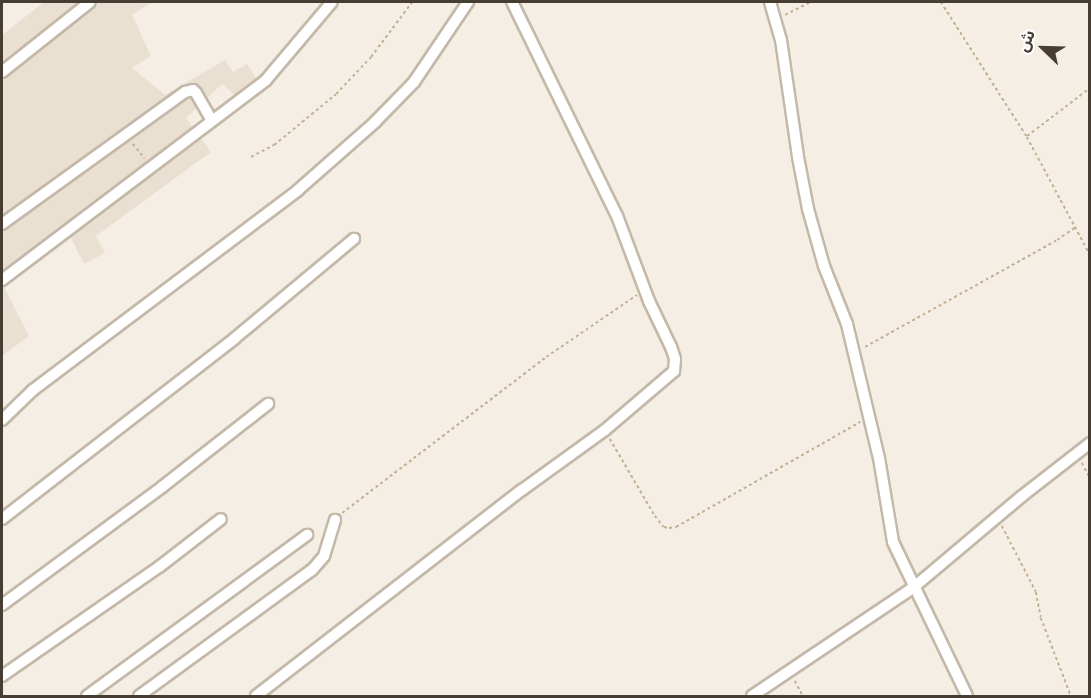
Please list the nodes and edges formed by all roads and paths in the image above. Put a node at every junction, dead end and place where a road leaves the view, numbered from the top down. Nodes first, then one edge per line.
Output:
1 (90, 2) edge
2 (332, 2) edge
3 (412, 2) edge
4 (468, 2) edge
5 (512, 2) edge
6 (770, 2) edge
7 (810, 2) edge
8 (940, 2) edge
9 (777, 19) junction
10 (2, 72) edge
11 (1089, 88) edge
12 (212, 121) junction
13 (125, 134) junction
14 (1027, 136) junction
15 (251, 157) dead end
16 (151, 167) junction
17 (2, 225) edge
18 (1075, 228) junction
19 (354, 239) dead end
20 (1089, 255) edge
21 (2, 280) edge
22 (645, 289) junction
23 (853, 353) junction
24 (268, 404) dead end
25 (869, 417) junction
26 (2, 420) edge
27 (604, 430) junction
28 (1089, 443) edge
29 (1077, 453) junction
30 (1089, 478) edge
31 (997, 517) junction
32 (2, 519) edge
33 (221, 519) dead end
34 (335, 520) joint
35 (307, 535) dead end
36 (914, 587) junction
37 (2, 605) edge
38 (790, 669) junction
39 (2, 676) edge
40 (87, 696) edge
41 (139, 696) edge
42 (256, 696) edge
43 (752, 696) edge
44 (802, 696) edge
45 (967, 696) edge
46 (1071, 696) edge

1 - 10 street
2 - 12 street
3 - 15 path
4 - 26 street
5 - 22 street
6 - 9 street
7 - 9 path
8 - 14 path
9 - 23 street
11 - 14 path
12 - 13 street
12 - 16 street
13 - 16 path
13 - 17 street
14 - 18 path
16 - 21 street
18 - 20 path
18 - 23 path
19 - 32 street
22 - 27 street
22 - 34 path
23 - 25 street
24 - 37 street
25 - 27 path
25 - 36 street
27 - 42 street
28 - 29 street
29 - 30 path
29 - 31 street
31 - 36 street
31 - 46 path
33 - 39 street
34 - 41 street
35 - 40 street
36 - 38 street
36 - 45 street
38 - 43 street
38 - 44 path

